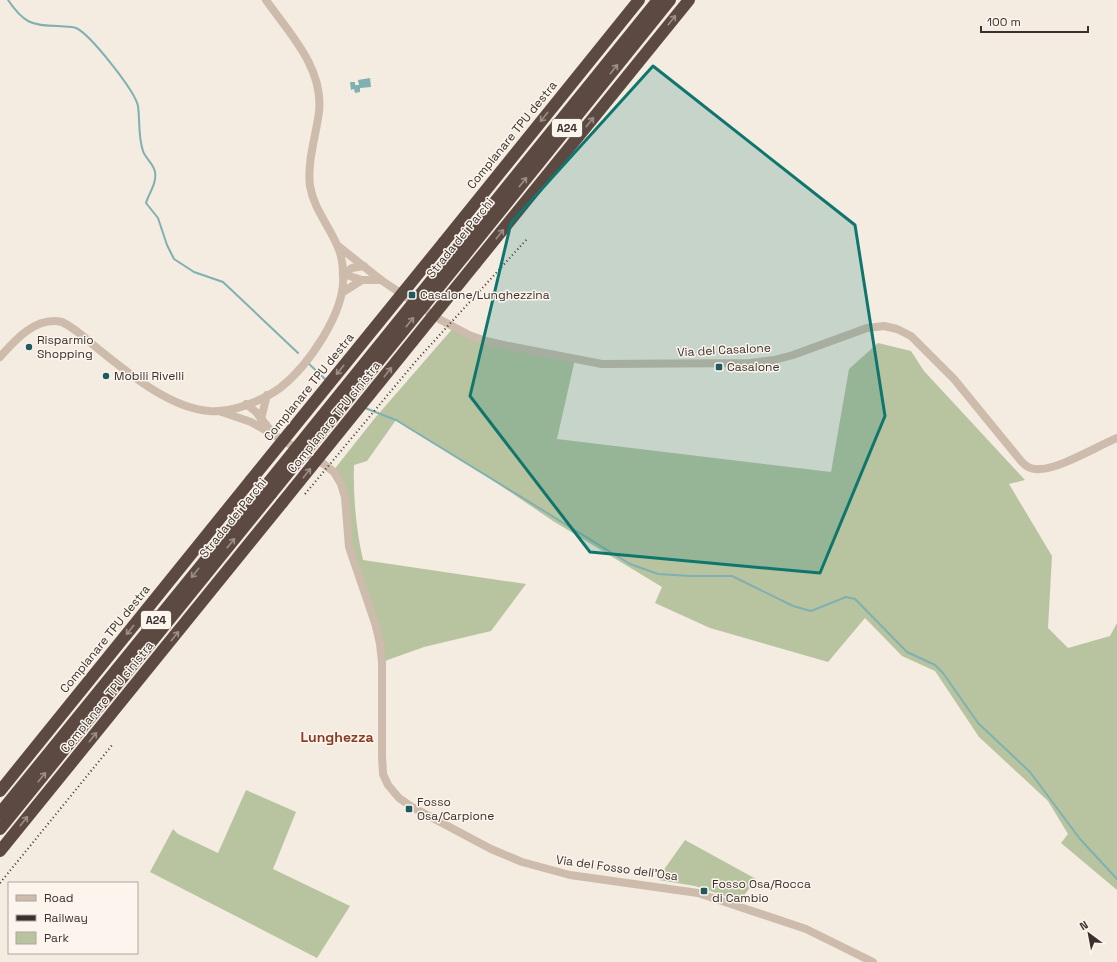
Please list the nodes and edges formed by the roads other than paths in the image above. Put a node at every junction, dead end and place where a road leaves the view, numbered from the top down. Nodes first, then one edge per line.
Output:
1 (266, 0) edge
2 (639, 0) edge
3 (658, 0) edge
4 (670, 0) edge
5 (688, 0) edge
6 (338, 246) junction
7 (460, 253) junction
8 (364, 266) junction
9 (343, 274) junction
10 (362, 280) junction
11 (381, 280) junction
12 (343, 292) junction
13 (0, 357) edge
14 (268, 395) junction
15 (246, 404) junction
16 (219, 411) junction
17 (262, 419) junction
18 (251, 422) junction
19 (272, 433) junction
20 (1117, 438) edge
21 (53, 755) junction
22 (0, 791) edge
23 (0, 813) edge
24 (0, 829) edge
25 (0, 851) edge
26 (872, 962) edge

1 - 6 street
2 -> 22 highway, Complanare TPU destra, bridge
3 - 7 highway, Strada dei Parchi / A24
7 -> 4 highway, Strada dei Parchi / A24
25 -> 5 highway, Complanare TPU sinistra, bridge
6 - 8 street, Via del Casalone
6 - 9 street
7 - 21 highway, Strada dei Parchi / A24, bridge
8 - 9 street
8 - 11 street, Via del Casalone
9 - 10 street
9 - 12 street
10 - 11 street
10 - 12 street
11 - 20 street, Via del Casalone
12 - 14 street
13 - 16 street
14 - 15 street
14 - 17 street
15 - 16 street
15 - 17 street
15 - 18 street
16 - 18 street, Via del Fosso dell'Osa
17 - 19 street
18 - 19 street, Via del Fosso dell'Osa
19 - 26 street, Via del Fosso dell'Osa
21 - 23 highway, Strada dei Parchi / A24
24 -> 21 highway, Strada dei Parchi / A24

